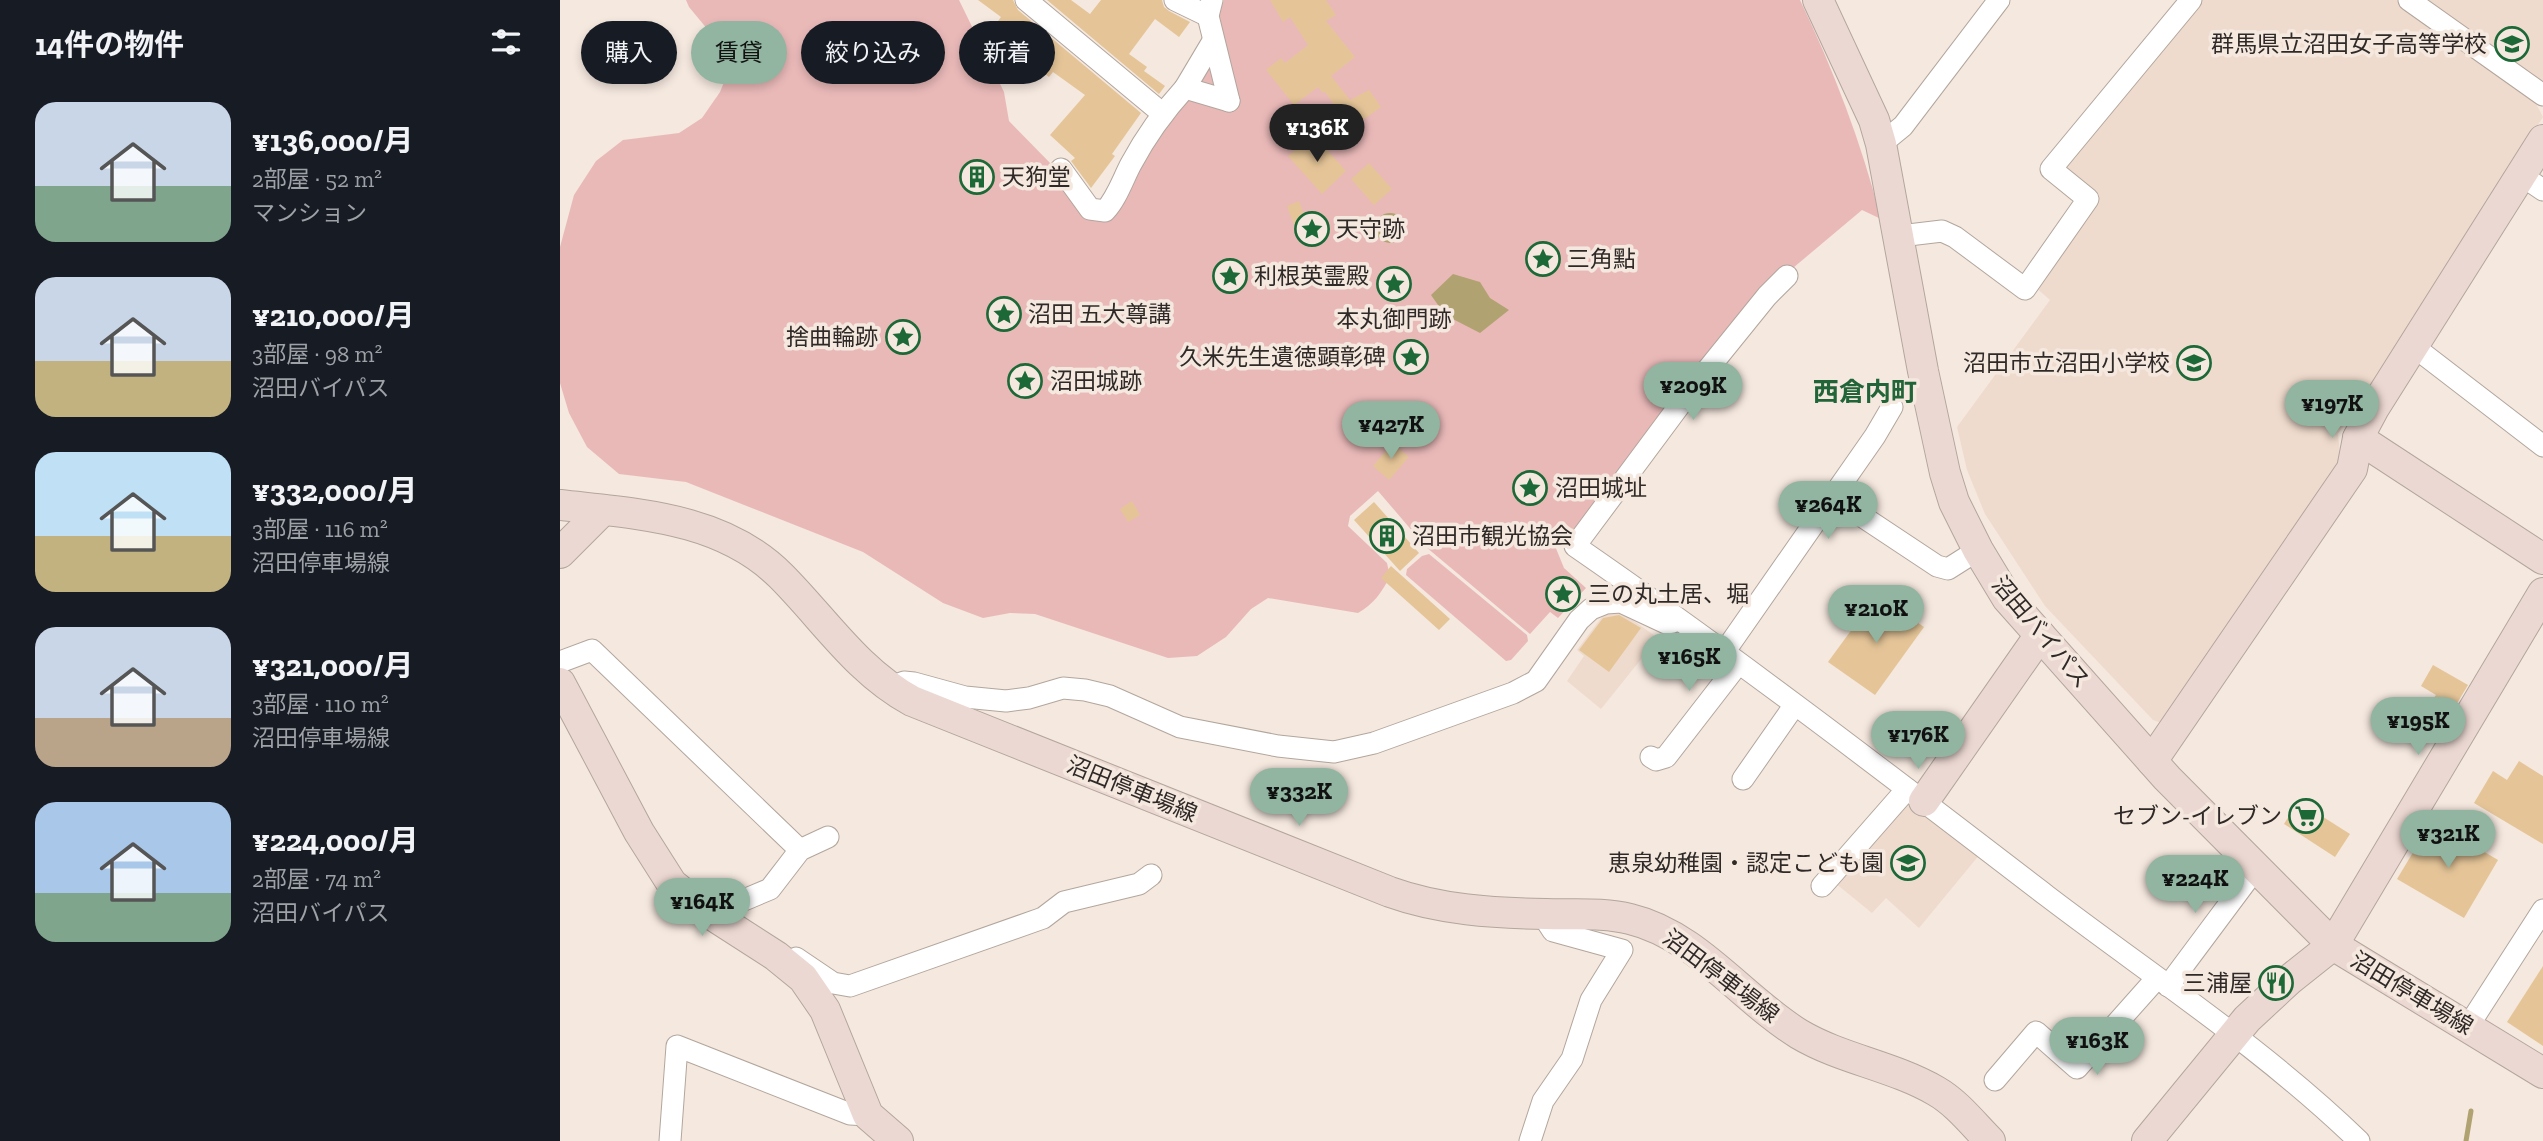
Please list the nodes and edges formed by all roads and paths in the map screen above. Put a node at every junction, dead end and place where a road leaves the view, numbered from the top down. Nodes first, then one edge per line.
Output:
1 (1026, 0) edge
2 (1175, 0) edge
3 (1818, 0) edge
4 (1999, 0) edge
5 (2191, 0) edge
6 (2409, 0) edge
7 (1210, 8) edge
8 (1213, 41) junction
9 (1185, 88) junction
10 (2543, 95) edge
11 (1163, 114) junction
12 (2543, 140) edge
13 (1881, 144) junction
14 (1061, 169) dead end
15 (2532, 182) edge
16 (1900, 236) junction
17 (1787, 276) dead end
18 (2413, 346) junction
19 (1892, 407) dead end
20 (2358, 438) junction
21 (2543, 446) edge
22 (1833, 497) junction
23 (560, 505) edge
24 (603, 510) junction
25 (1978, 550) junction
26 (560, 553) edge
27 (2543, 559) edge
28 (2543, 593) edge
29 (1681, 620) junction
30 (2040, 635) junction
31 (1731, 657) junction
32 (560, 662) edge
33 (560, 683) edge
34 (888, 688) junction
35 (1794, 706) junction
36 (1651, 757) dead end
37 (2152, 761) junction
38 (1743, 779) dead end
39 (1915, 795) junction
40 (828, 837) dead end
41 (800, 850) junction
42 (2256, 868) junction
43 (1151, 875) dead end
44 (1822, 886) dead end
45 (703, 909) junction
46 (2543, 910) edge
47 (1542, 914) junction
48 (2333, 945) junction
49 (776, 956) junction
50 (2163, 982) junction
51 (2468, 1028) junction
52 (2233, 1035) junction
53 (2543, 1073) edge
54 (1995, 1080) dead end
55 (868, 1115) junction
56 (670, 1141) edge
57 (898, 1141) edge
58 (1530, 1141) edge
59 (1990, 1141) edge
60 (2147, 1141) edge
61 (2360, 1141) edge

1 - 11 street
2 - 7 street
3 - 13 main road, 沼田バイパス
4 - 13 street
5 - 16 street
6 - 10 street
7 - 8 street
8 - 9 street
8 - 9 street
9 - 11 street
11 - 14 street
12 - 15 main road
13 - 16 main road, 沼田バイパス
15 - 18 main road
16 - 25 main road, 沼田バイパス
17 - 29 street
18 - 20 main road
18 - 21 street
19 - 22 street
20 - 27 main road
20 - 37 main road
22 - 25 street
22 - 31 street
23 - 24 main road, 沼田停車場線
24 - 26 main road
24 - 34 main road, 沼田停車場線
25 - 30 main road, 沼田バイパス
28 - 48 main road
29 - 31 street
29 - 34 street
30 - 37 main road, 沼田バイパス
30 - 39 main road
31 - 35 street
31 - 36 street
32 - 41 street
33 - 45 main road
34 - 47 main road, 沼田停車場線
35 - 38 street
35 - 39 street
37 - 42 main road, 沼田バイパス
39 - 44 street
39 - 50 street
40 - 41 street
41 - 45 street
42 - 48 main road, 沼田バイパス
42 - 50 street
43 - 49 street
45 - 49 main road
46 - 51 street
47 - 58 street
47 - 59 main road, 沼田停車場線
48 - 51 main road, 沼田停車場線
48 - 52 main road, 沼田停車場線
49 - 55 main road
50 - 52 street
50 - 54 street
51 - 53 main road, 沼田停車場線
52 - 60 main road, 沼田停車場線
52 - 61 street
55 - 56 street
55 - 57 main road

